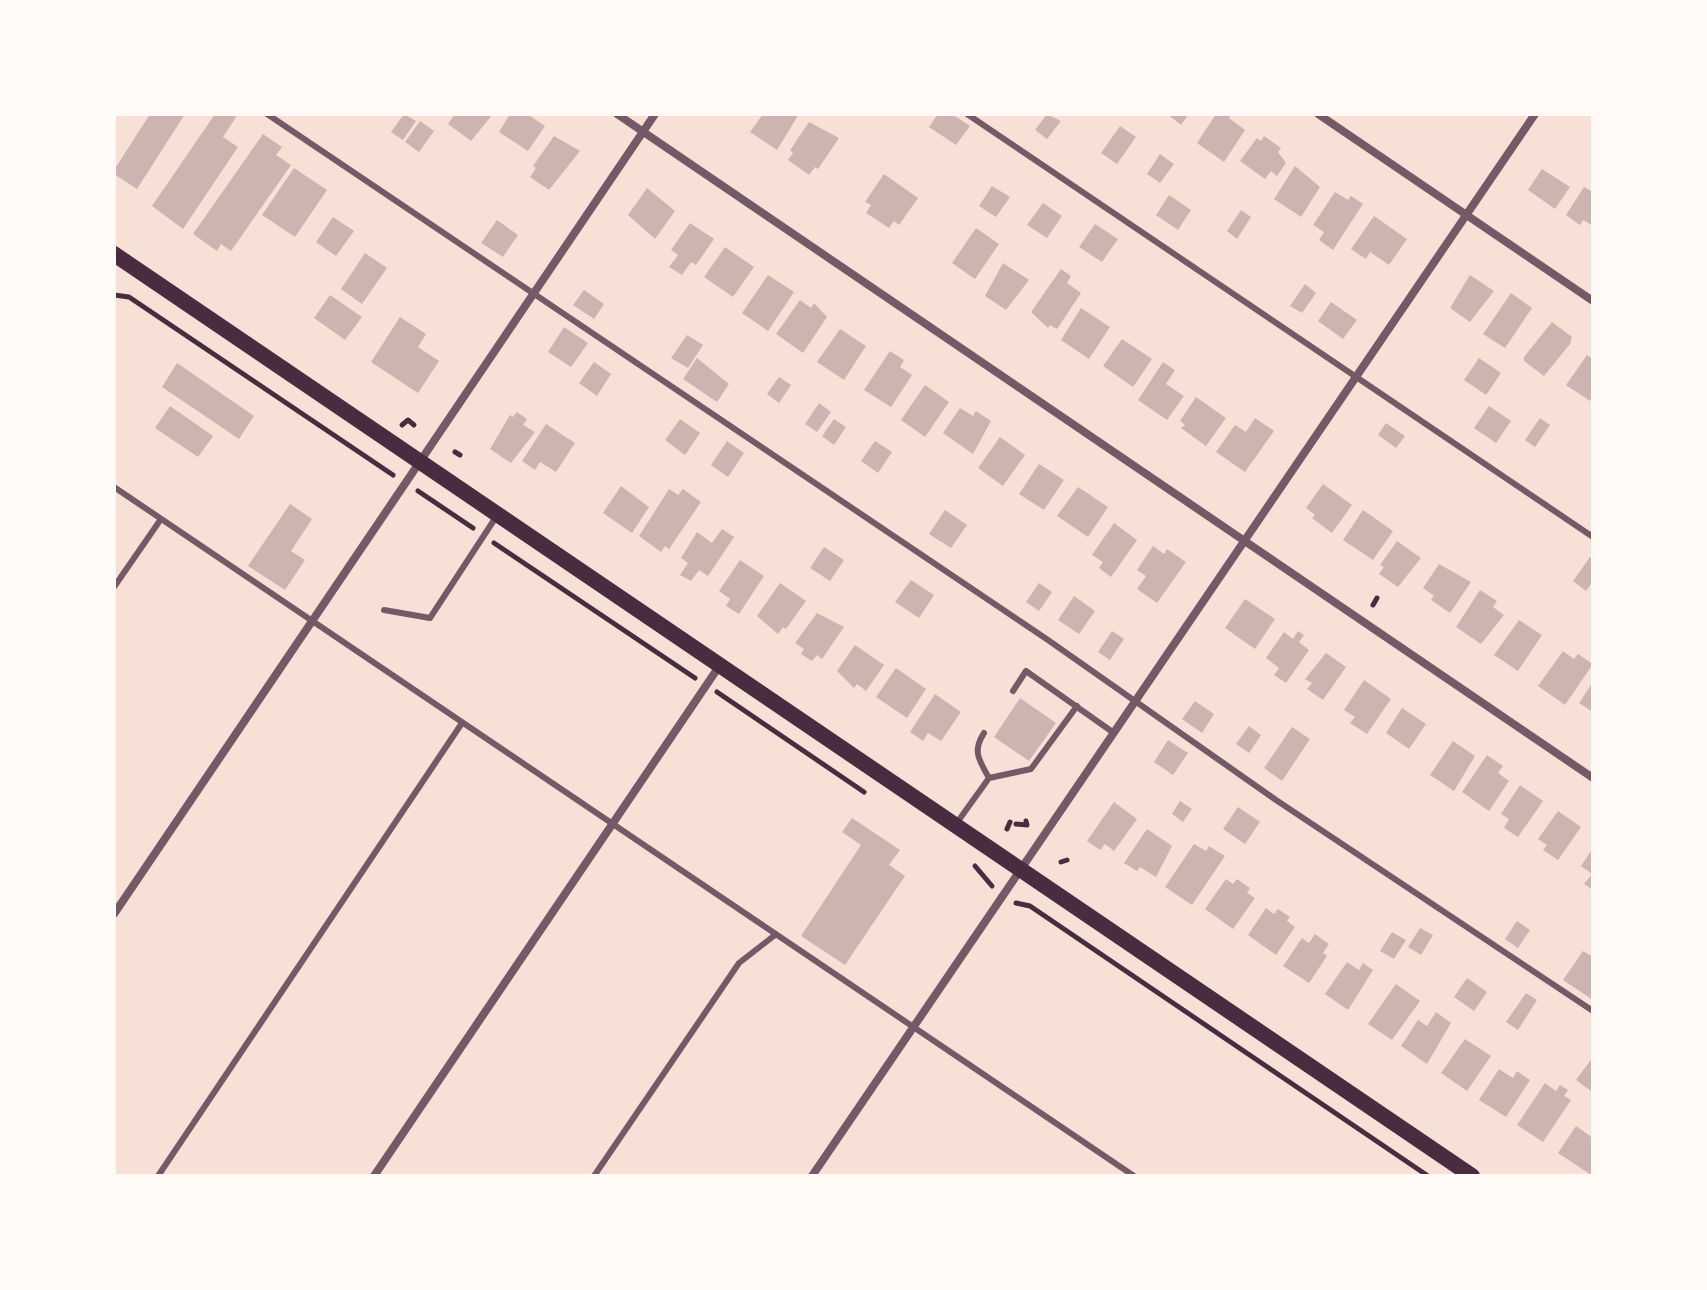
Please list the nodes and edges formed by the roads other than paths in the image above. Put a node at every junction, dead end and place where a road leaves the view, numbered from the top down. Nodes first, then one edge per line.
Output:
1 (267, 114) edge
2 (617, 114) edge
3 (655, 114) edge
4 (967, 114) edge
5 (1318, 114) edge
6 (1535, 114) edge
7 (644, 132) junction
8 (1465, 215) junction
9 (114, 254) edge
10 (534, 294) junction
11 (1593, 301) edge
12 (1355, 378) junction
13 (419, 461) junction
14 (114, 487) edge
15 (498, 514) junction
16 (161, 519) junction
17 (1593, 537) edge
18 (1244, 540) junction
19 (114, 587) edge
20 (384, 610) dead end
21 (311, 619) junction
22 (720, 665) junction
23 (1013, 691) dead end
24 (1134, 703) junction
25 (1077, 706) junction
26 (462, 723) junction
27 (984, 733) dead end
28 (1114, 733) junction
29 (989, 778) junction
30 (1593, 778) edge
31 (611, 825) junction
32 (955, 825) junction
33 (1020, 870) junction
34 (114, 914) edge
35 (775, 935) junction
36 (1593, 1011) edge
37 (913, 1027) junction
38 (158, 1176) edge
39 (374, 1176) edge
40 (594, 1176) edge
41 (812, 1176) edge
42 (1134, 1176) edge
43 (1472, 1176) edge

1 - 10 lane
2 - 7 street
3 - 7 street
4 - 12 lane
5 - 8 street
6 - 8 street
7 - 10 street
7 - 18 street
8 - 11 street
8 - 12 street
9 - 13 main road
10 - 13 street
10 - 24 lane
12 - 17 lane
12 - 18 street
13 - 15 main road
13 - 21 street
14 - 16 lane
15 - 20 lane
15 - 22 main road
16 - 19 lane
16 - 21 lane
18 - 24 street
18 - 30 street
21 - 26 lane
21 - 34 street
22 - 31 street
22 - 32 main road
23 - 25 lane
24 - 28 street
24 - 36 lane
25 - 28 lane
25 - 29 lane
26 - 31 lane
26 - 38 lane
27 - 29 lane
28 - 33 street
29 - 32 lane
31 - 35 lane
31 - 39 street
32 - 33 main road
33 - 37 street
33 - 43 main road
35 - 37 lane
35 - 40 lane
37 - 41 street
37 - 42 lane

